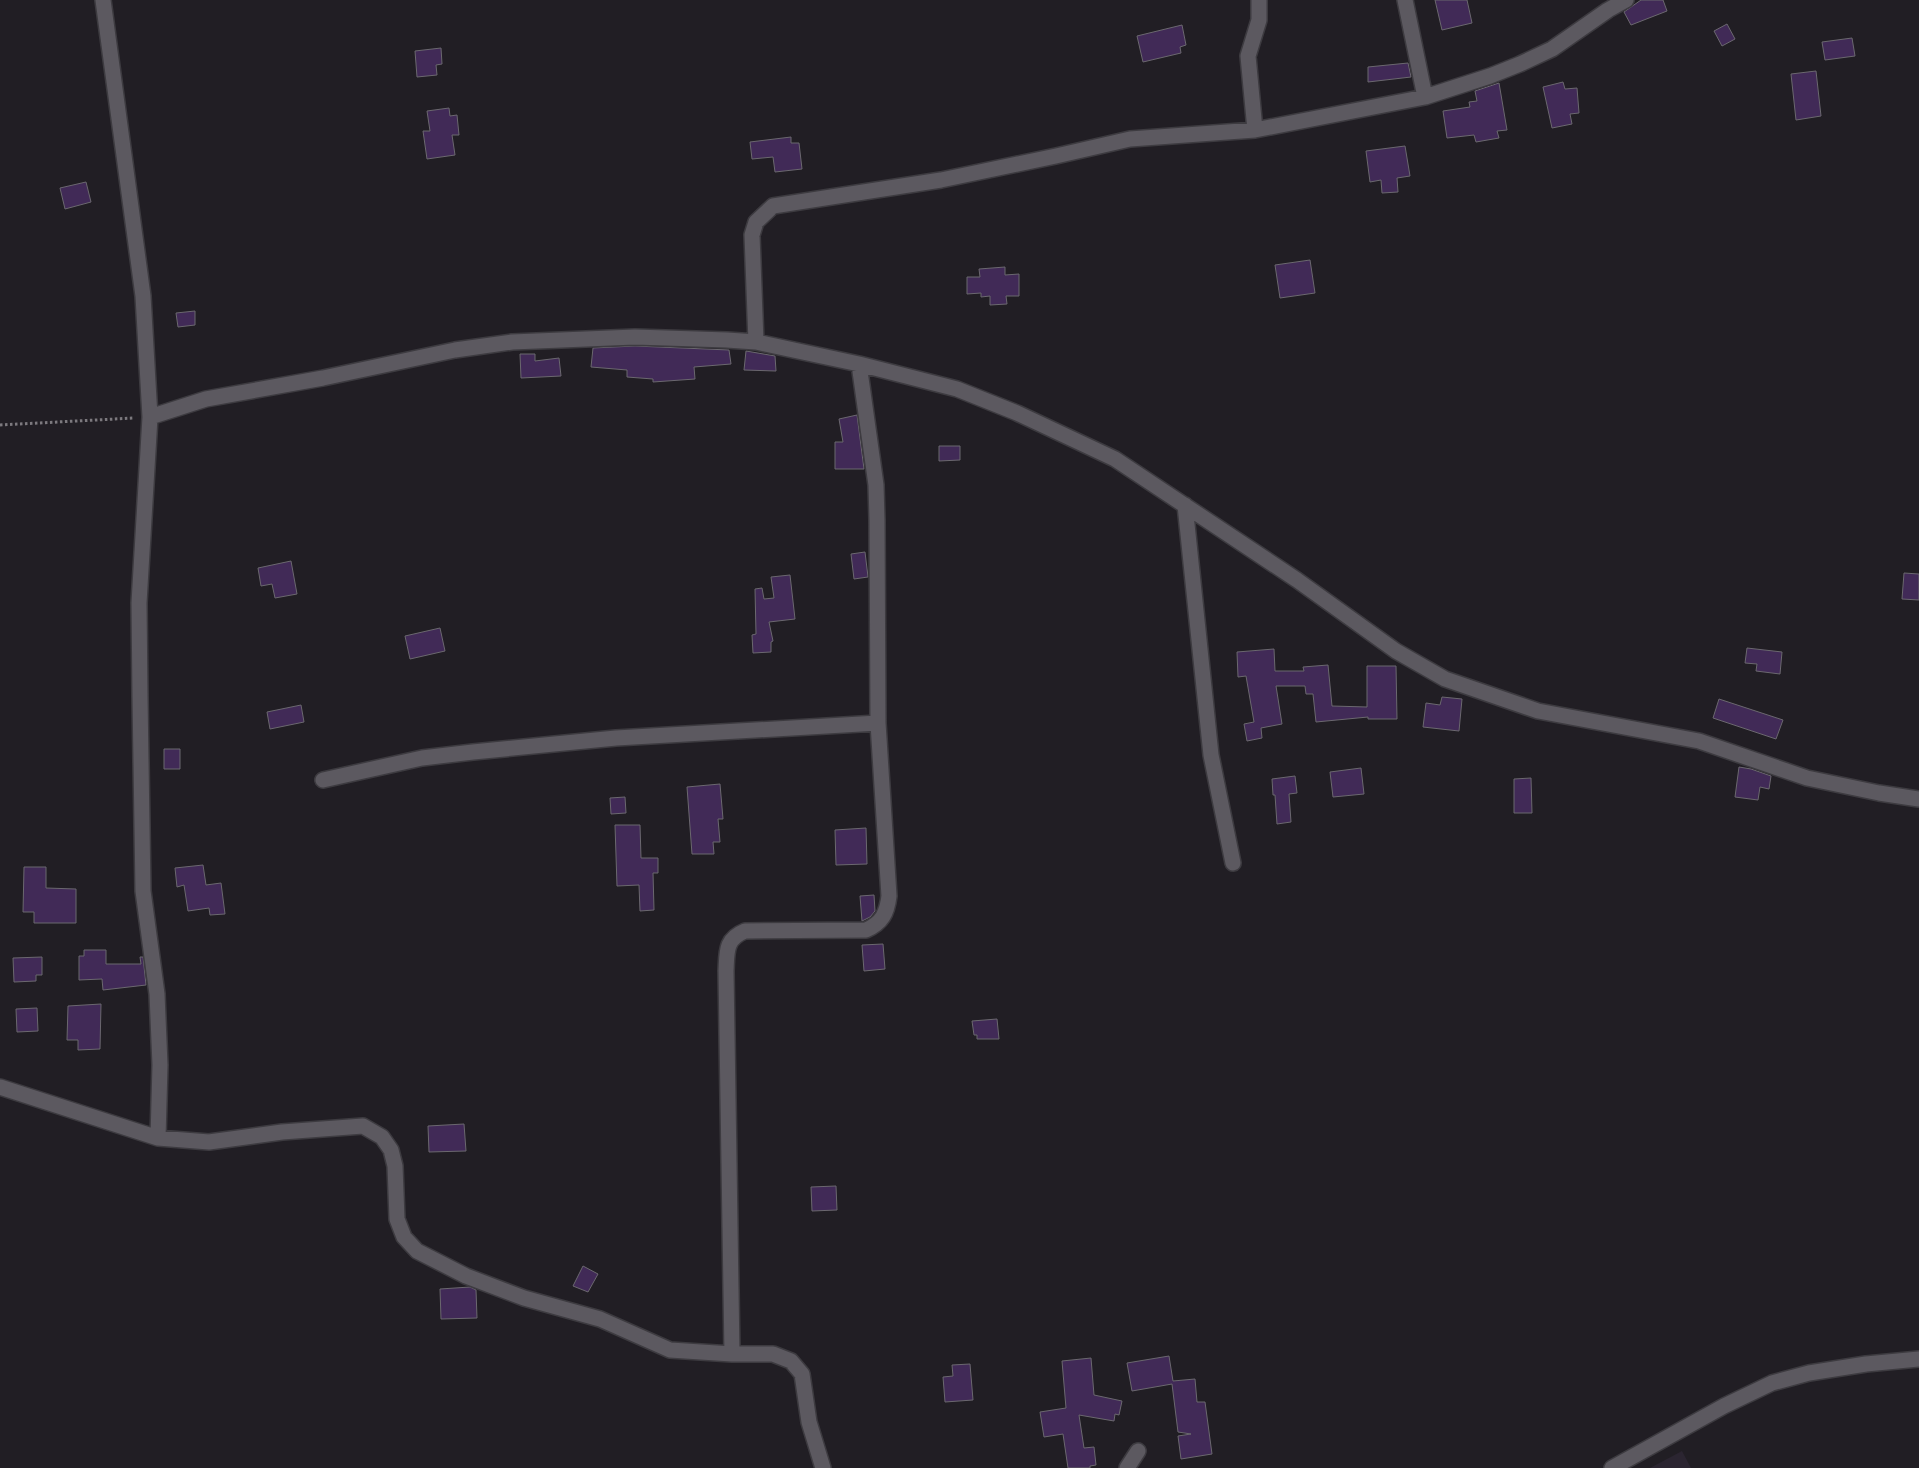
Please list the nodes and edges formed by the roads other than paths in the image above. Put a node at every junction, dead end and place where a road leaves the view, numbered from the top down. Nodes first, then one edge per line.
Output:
1 (103, 0) edge
2 (1259, 0) edge
3 (1406, 0) edge
4 (1626, 0) edge
5 (1425, 97) junction
6 (1255, 130) junction
7 (756, 342) junction
8 (859, 364) junction
9 (150, 417) junction
10 (1185, 505) junction
11 (878, 723) junction
12 (322, 780) dead end
13 (1919, 799) edge
14 (1233, 863) dead end
15 (0, 1087) edge
16 (158, 1138) junction
17 (732, 1354) junction
18 (1919, 1359) edge
19 (1138, 1451) dead end
20 (823, 1468) edge
21 (1127, 1468) edge
22 (1612, 1468) edge

1 - 9 street
2 - 6 street
3 - 5 street
4 - 5 street
5 - 6 street
6 - 7 street
7 - 8 street
7 - 9 street
8 - 10 street
8 - 11 street
9 - 16 street
10 - 13 street
10 - 14 street
11 - 12 street
11 - 17 street
15 - 16 street
16 - 17 street
17 - 20 street
18 - 22 street
19 - 21 street

